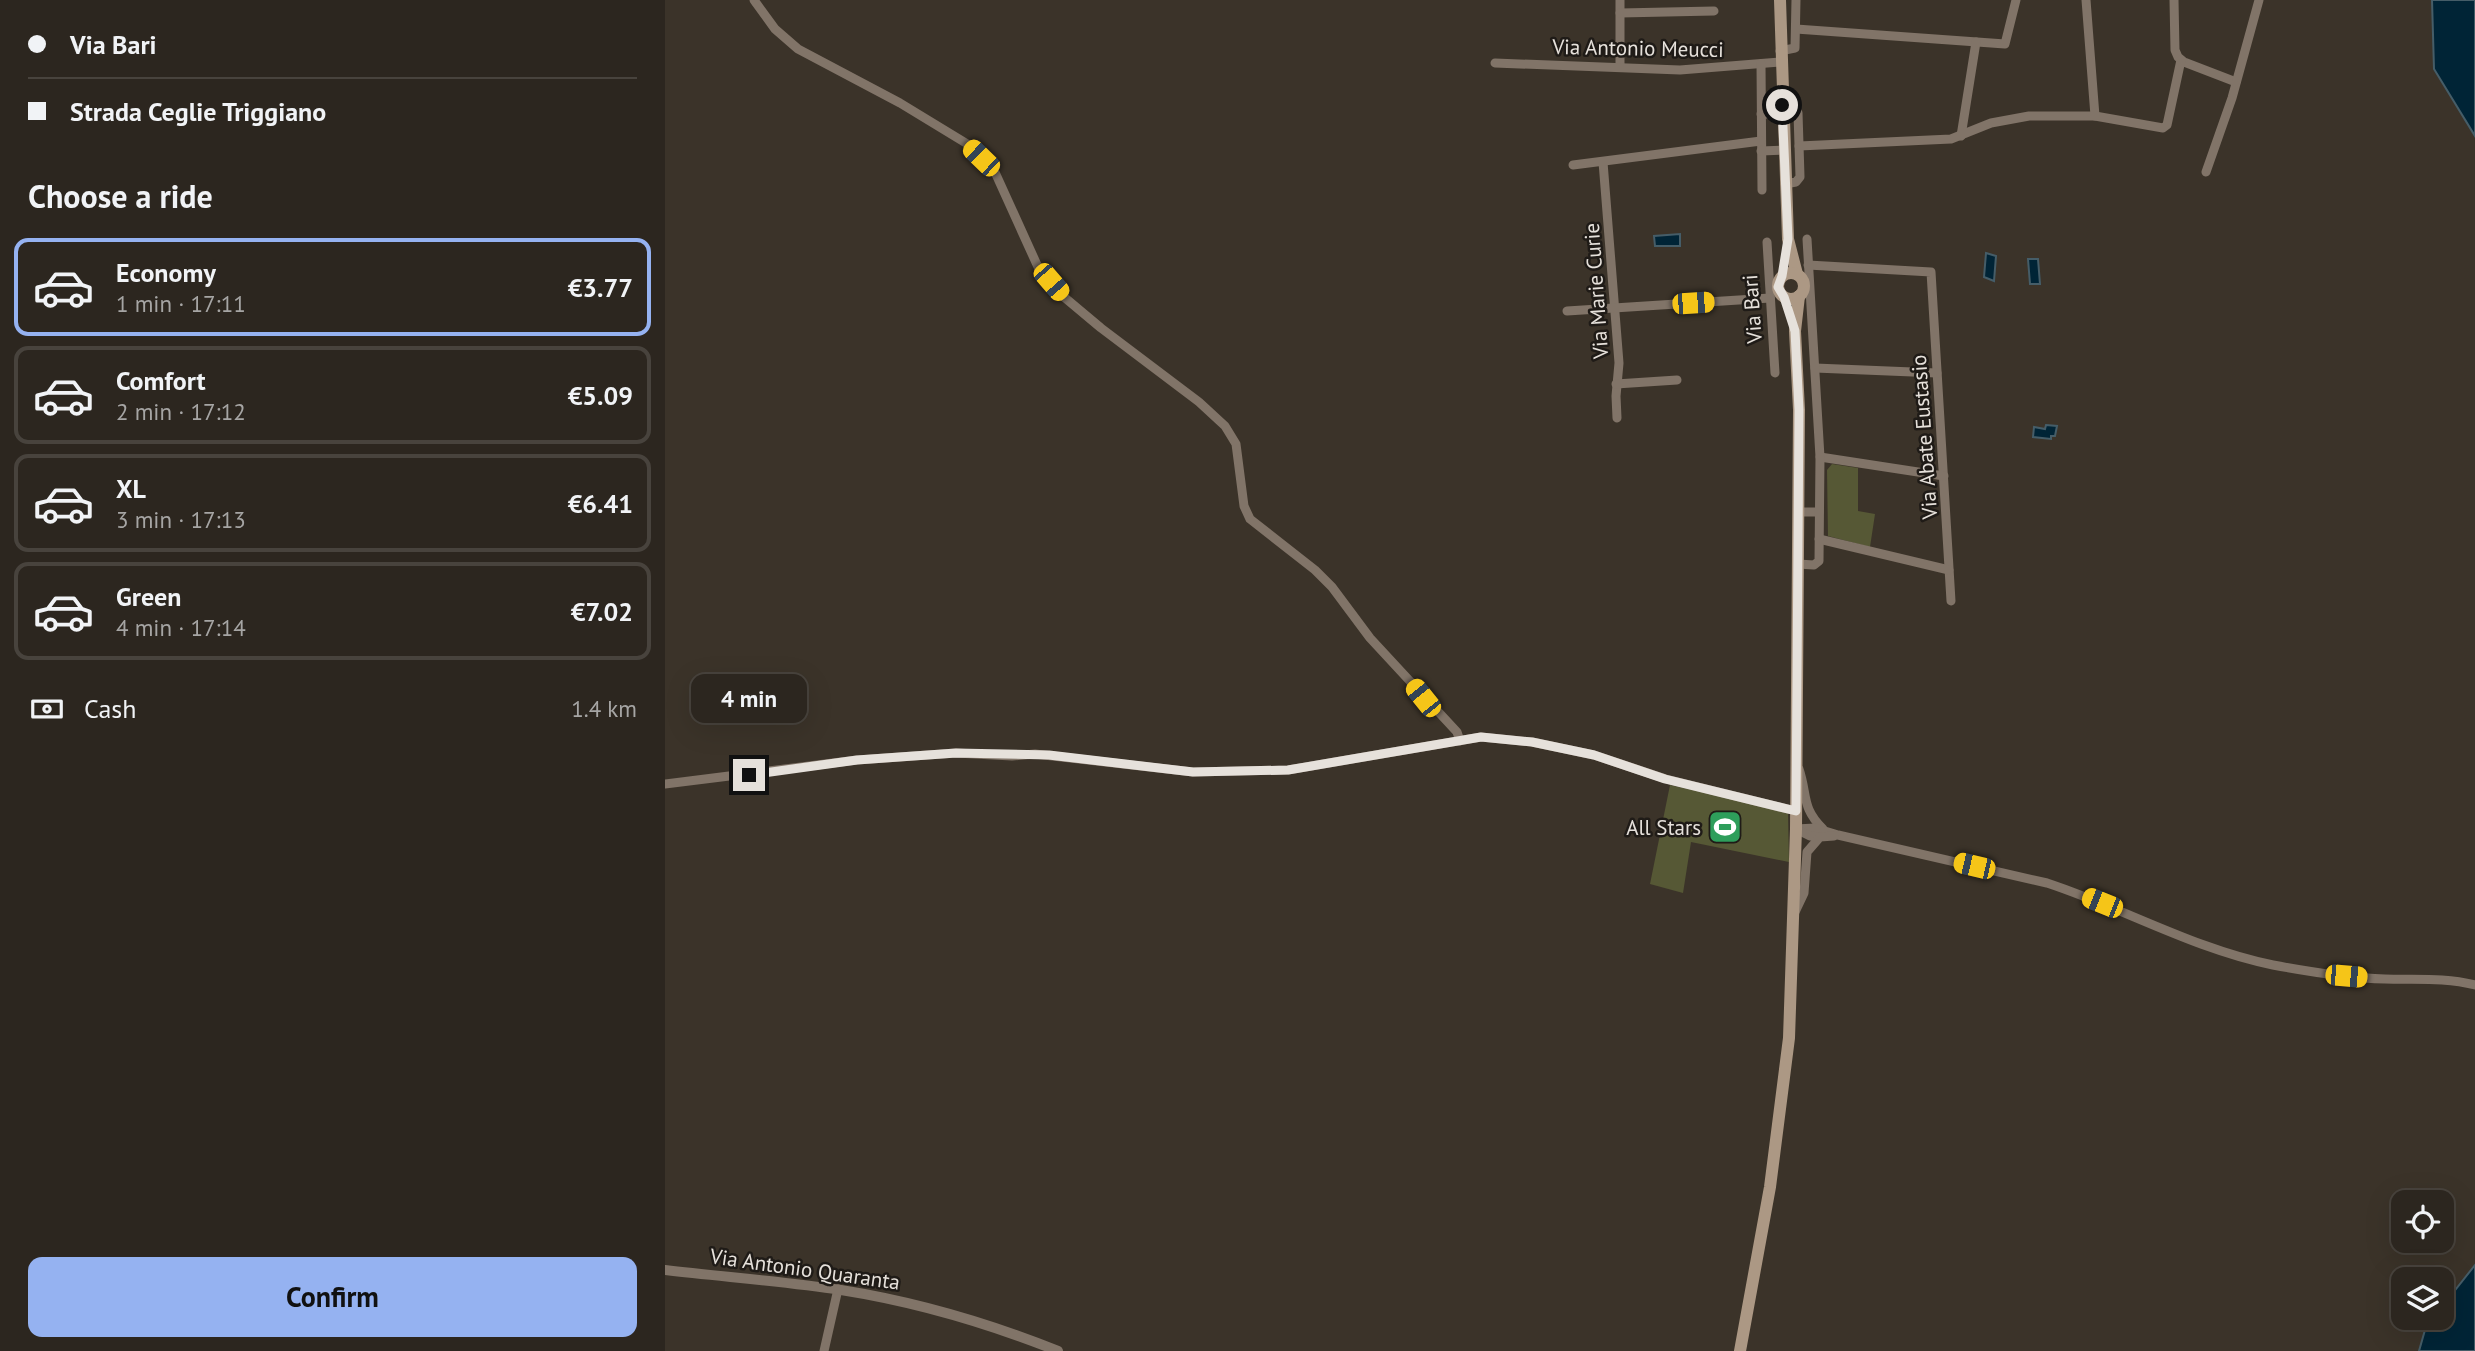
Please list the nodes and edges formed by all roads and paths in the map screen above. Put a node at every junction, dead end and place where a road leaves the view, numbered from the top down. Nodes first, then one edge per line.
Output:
1 (754, 0) edge
2 (1620, 0) edge
3 (1780, 0) edge
4 (1796, 0) edge
5 (2016, 0) edge
6 (2086, 0) edge
7 (2174, 0) edge
8 (2259, 0) edge
9 (1714, 11) dead end
10 (1620, 13) junction
11 (1796, 29) junction
12 (1976, 42) junction
13 (1780, 57) junction
14 (2181, 60) junction
15 (1495, 63) dead end
16 (1761, 64) junction
17 (1620, 67) junction
18 (2236, 82) junction
19 (1782, 109) junction
20 (1761, 114) junction
21 (2095, 116) junction
22 (1961, 136) junction
23 (1761, 146) junction
24 (1799, 146) junction
25 (1783, 150) junction
26 (1603, 162) junction
27 (1573, 165) dead end
28 (2206, 173) dead end
29 (1785, 184) junction
30 (1762, 190) dead end
31 (1788, 239) junction
32 (1807, 239) dead end
33 (1766, 242) dead end
34 (1808, 265) junction
35 (1802, 284) junction
36 (1777, 289) junction
37 (1615, 308) junction
38 (1567, 311) dead end
39 (1795, 331) junction
40 (1815, 368) junction
41 (1775, 373) dead end
42 (1937, 373) junction
43 (1677, 380) dead end
44 (1616, 384) junction
45 (1617, 418) dead end
46 (1820, 457) junction
47 (1944, 475) junction
48 (1798, 512) junction
49 (1819, 512) junction
50 (1819, 540) junction
51 (1798, 564) junction
52 (1949, 570) junction
53 (1951, 601) dead end
54 (1460, 741) junction
55 (1795, 758) junction
56 (665, 785) edge
57 (1796, 811) junction
58 (1796, 829) junction
59 (1822, 833) junction
60 (1795, 912) junction
61 (2475, 985) edge
62 (665, 1270) edge
63 (838, 1289) junction
64 (824, 1351) edge
65 (1058, 1351) edge
66 (1740, 1351) edge

1 - 54 street
2 - 10 street
3 - 13 main road, Via Bari
4 - 11 street
5 - 12 street
6 - 21 street
7 - 14 street
8 - 18 street
9 - 10 street
10 - 17 street
11 - 12 street
11 - 13 street
12 - 22 street
13 - 16 street, Via Antonio Meucci
13 - 19 main road, Via Bari
14 - 18 street
14 - 21 street
15 - 17 street, Via Antonio Meucci
16 - 17 street, Via Antonio Meucci
16 - 20 street
18 - 28 street
19 - 20 street
19 - 24 street
19 - 25 main road, Via Bari
20 - 23 street
21 - 22 street
22 - 24 street
23 - 25 street
23 - 26 street
23 - 30 street
24 - 29 street
25 - 29 main road, Via Bari
26 - 27 street
26 - 37 street, Via Marie Curie
29 - 31 main road, Via Bari
31 - 35 main road, Via Bari
31 - 36 main road, Via Bari
32 - 34 street, Via Bari
33 - 36 street, Via Bari
34 - 35 street, Via Bari
34 - 42 street, Via Abate Eustasio
35 - 36 main road, Via Bari
35 - 36 main road, Via Bari
35 - 39 main road, Via Bari
35 - 40 street, Via Bari
36 - 37 street
36 - 39 main road, Via Bari
36 - 41 street, Via Bari
37 - 38 street
37 - 44 street, Via Marie Curie
39 - 48 main road, Via Bari
40 - 42 street
40 - 46 street, Via Bari
42 - 47 street, Via Abate Eustasio
43 - 44 street
44 - 45 street, Via Marie Curie
46 - 47 street
46 - 49 street, Via Bari
47 - 52 street, Via Abate Eustasio
48 - 49 street
48 - 51 main road, Via Bari
49 - 50 street, Via Bari
50 - 51 street, Via Bari
50 - 52 street
51 - 55 main road, Via Bari
52 - 53 street, Via Abate Eustasio
54 - 56 street
54 - 57 street
55 - 57 main road, Via Bari
55 - 59 street
57 - 58 main road, Via Bari
58 - 59 street
58 - 60 main road, Via Bari
59 - 60 street
59 - 61 street
60 - 66 main road, Via Bari
62 - 63 street, Via Antonio Quaranta
63 - 64 street
63 - 65 street, Via Antonio Quaranta

